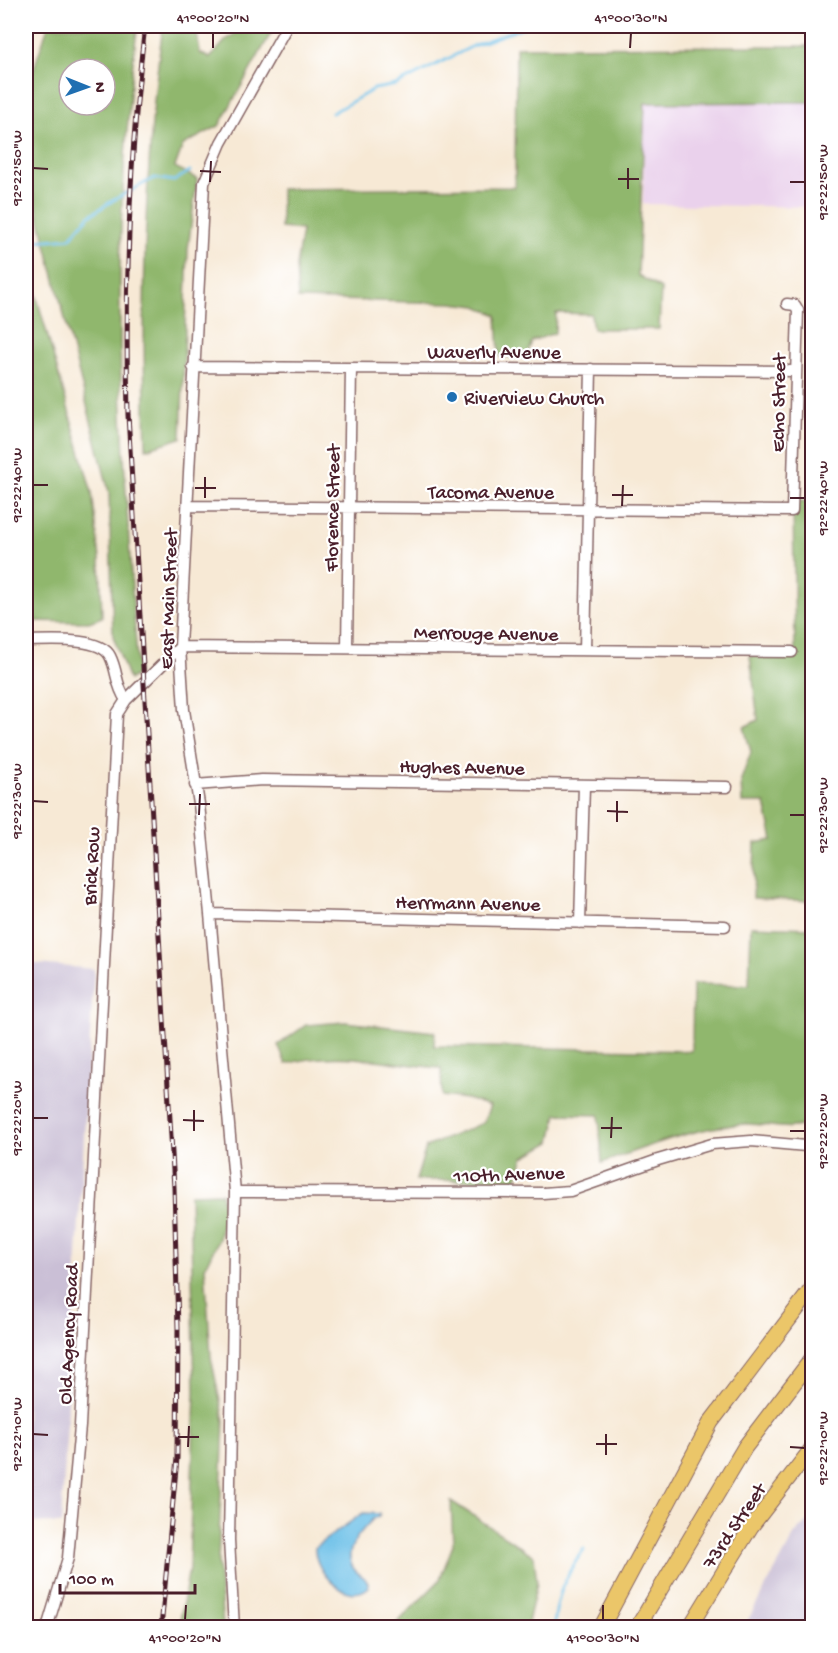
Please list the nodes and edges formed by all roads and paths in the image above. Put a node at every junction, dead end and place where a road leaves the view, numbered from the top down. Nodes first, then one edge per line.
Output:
1 (286, 26) edge
2 (787, 304) dead end
3 (193, 367) junction
4 (351, 368) junction
5 (591, 369) junction
6 (795, 370) junction
7 (188, 506) junction
8 (349, 507) junction
9 (588, 509) junction
10 (792, 511) joint
11 (26, 641) edge
12 (180, 648) junction
13 (347, 648) junction
14 (585, 650) junction
15 (792, 652) dead end
16 (126, 699) junction
17 (195, 785) junction
18 (584, 786) junction
19 (728, 787) dead end
20 (210, 914) junction
21 (580, 922) junction
22 (725, 926) dead end
23 (97, 1111) joint
24 (813, 1143) edge
25 (235, 1192) junction
26 (813, 1288) edge
27 (813, 1359) edge
28 (813, 1448) edge
29 (47, 1628) edge
30 (234, 1628) edge
31 (601, 1628) edge
32 (638, 1628) edge
33 (689, 1628) edge

1 - 3 street, East Main Street
2 - 6 street, Echo Street
3 - 4 street, Waverly Avenue
3 - 7 street, East Main Street
4 - 5 street, Waverly Avenue
4 - 8 street, Florence Street
5 - 6 street, Waverly Avenue
5 - 9 street
6 - 10 street, Echo Street
7 - 8 street, Tacoma Avenue
7 - 12 street, East Main Street
8 - 9 street, Tacoma Avenue
8 - 13 street, Florence Street
9 - 10 street, Tacoma Avenue
9 - 14 street
11 - 16 street
12 - 13 street, Merrouge Avenue
12 - 16 street, Brick Row
12 - 17 street, East Main Street
13 - 14 street, Merrouge Avenue
14 - 15 street, Merrouge Avenue
16 - 23 street, Brick Row
17 - 18 street, Hughes Avenue
17 - 20 street, East Main Street
18 - 19 street, Hughes Avenue
18 - 21 street
20 - 21 street, Herrmann Avenue
20 - 25 street, East Main Street
21 - 22 street, Herrmann Avenue
23 - 29 street, Old Agency Road
24 - 25 street, 110th Avenue
25 - 30 street, East Main Street
26 - 31 highway
27 - 32 highway
28 - 33 main road, 73rd Street

